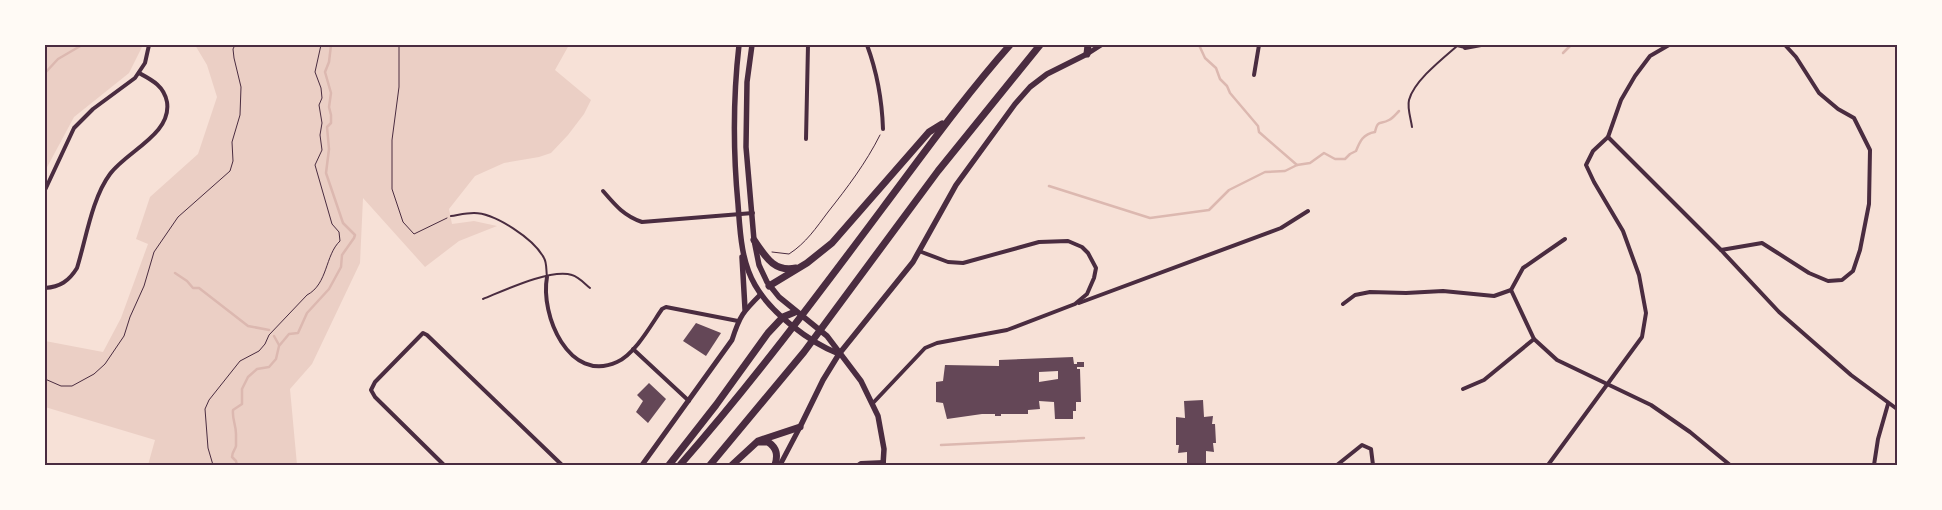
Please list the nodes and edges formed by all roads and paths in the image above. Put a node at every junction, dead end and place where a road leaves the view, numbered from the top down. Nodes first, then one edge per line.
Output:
1 (149, 45) edge
2 (235, 45) edge
3 (321, 45) edge
4 (399, 45) edge
5 (739, 45) edge
6 (752, 45) edge
7 (808, 45) edge
8 (867, 45) edge
9 (1010, 45) edge
10 (1040, 45) edge
11 (1088, 45) edge
12 (1101, 45) edge
13 (1259, 45) edge
14 (1481, 45) edge
15 (1669, 45) edge
16 (1785, 45) edge
17 (1466, 48) joint
18 (1087, 54) junction
19 (139, 73) junction
20 (1254, 75) dead end
21 (946, 121) junction
22 (1412, 127) dead end
23 (883, 129) joint
24 (1608, 137) junction
25 (806, 139) dead end
26 (45, 190) edge
27 (603, 191) dead end
28 (1308, 211) dead end
29 (753, 213) junction
30 (451, 216) joint
31 (739, 216) junction
32 (1565, 239) dead end
33 (741, 240) junction
34 (754, 240) junction
35 (1721, 250) junction
36 (769, 251) dead end
37 (919, 251) junction
38 (807, 262) junction
39 (547, 276) junction
40 (770, 286) junction
41 (45, 288) edge
42 (590, 288) dead end
43 (1511, 290) junction
44 (761, 294) junction
45 (483, 299) dead end
46 (1075, 304) junction
47 (1343, 304) dead end
48 (745, 309) junction
49 (795, 312) junction
50 (785, 319) junction
51 (738, 321) junction
52 (1534, 339) junction
53 (633, 349) junction
54 (839, 354) junction
55 (45, 378) edge
56 (1607, 385) junction
57 (1462, 389) dead end
58 (689, 401) junction
59 (873, 403) junction
60 (1888, 404) junction
61 (1897, 409) edge
62 (800, 427) junction
63 (752, 445) junction
64 (884, 464) edge
65 (213, 465) edge
66 (444, 465) edge
67 (562, 465) edge
68 (642, 465) edge
69 (669, 465) edge
70 (680, 465) edge
71 (710, 465) edge
72 (732, 465) edge
73 (775, 465) edge
74 (780, 465) edge
75 (858, 465) edge
76 (1337, 465) edge
77 (1373, 465) edge
78 (1548, 465) edge
79 (1730, 465) edge
80 (1874, 465) edge

1 - 19 street
2 - 55 path
3 - 65 path
4 - 30 path
5 - 31 main road
6 - 29 main road
7 - 25 street
8 - 23 street
9 - 21 highway
10 - 71 highway
11 - 18 highway
12 - 18 street
13 - 20 street
14 - 17 street
15 - 24 street
16 - 35 street
17 - 22 lane
18 - 37 main road
19 - 26 street
19 - 41 street
21 - 38 highway
21 - 70 highway
23 - 36 path
24 - 35 street
24 - 56 street
27 - 31 street
28 - 46 street
29 - 31 street
29 - 34 main road
30 - 39 lane
31 - 33 main road
32 - 43 street
33 - 44 main road
33 - 48 main road
34 - 38 highway
34 - 40 main road
35 - 60 street
37 - 46 street
37 - 54 main road
38 - 40 highway
39 - 42 lane
39 - 45 lane
39 - 53 street
40 - 44 main road
40 - 49 main road
43 - 47 street
43 - 52 street
44 - 48 street
44 - 50 main road
46 - 59 street
48 - 51 street
49 - 50 highway
49 - 54 main road
50 - 54 main road
50 - 69 highway
51 - 53 street
51 - 58 street
52 - 56 street
52 - 57 street
53 - 58 street
54 - 59 main road
54 - 62 main road
56 - 78 street
56 - 79 street
58 - 68 street
59 - 64 main road
60 - 61 street
60 - 80 street
62 - 63 highway
62 - 74 street
63 - 72 highway
63 - 73 highway
64 - 75 street
66 - 67 street
76 - 77 street

